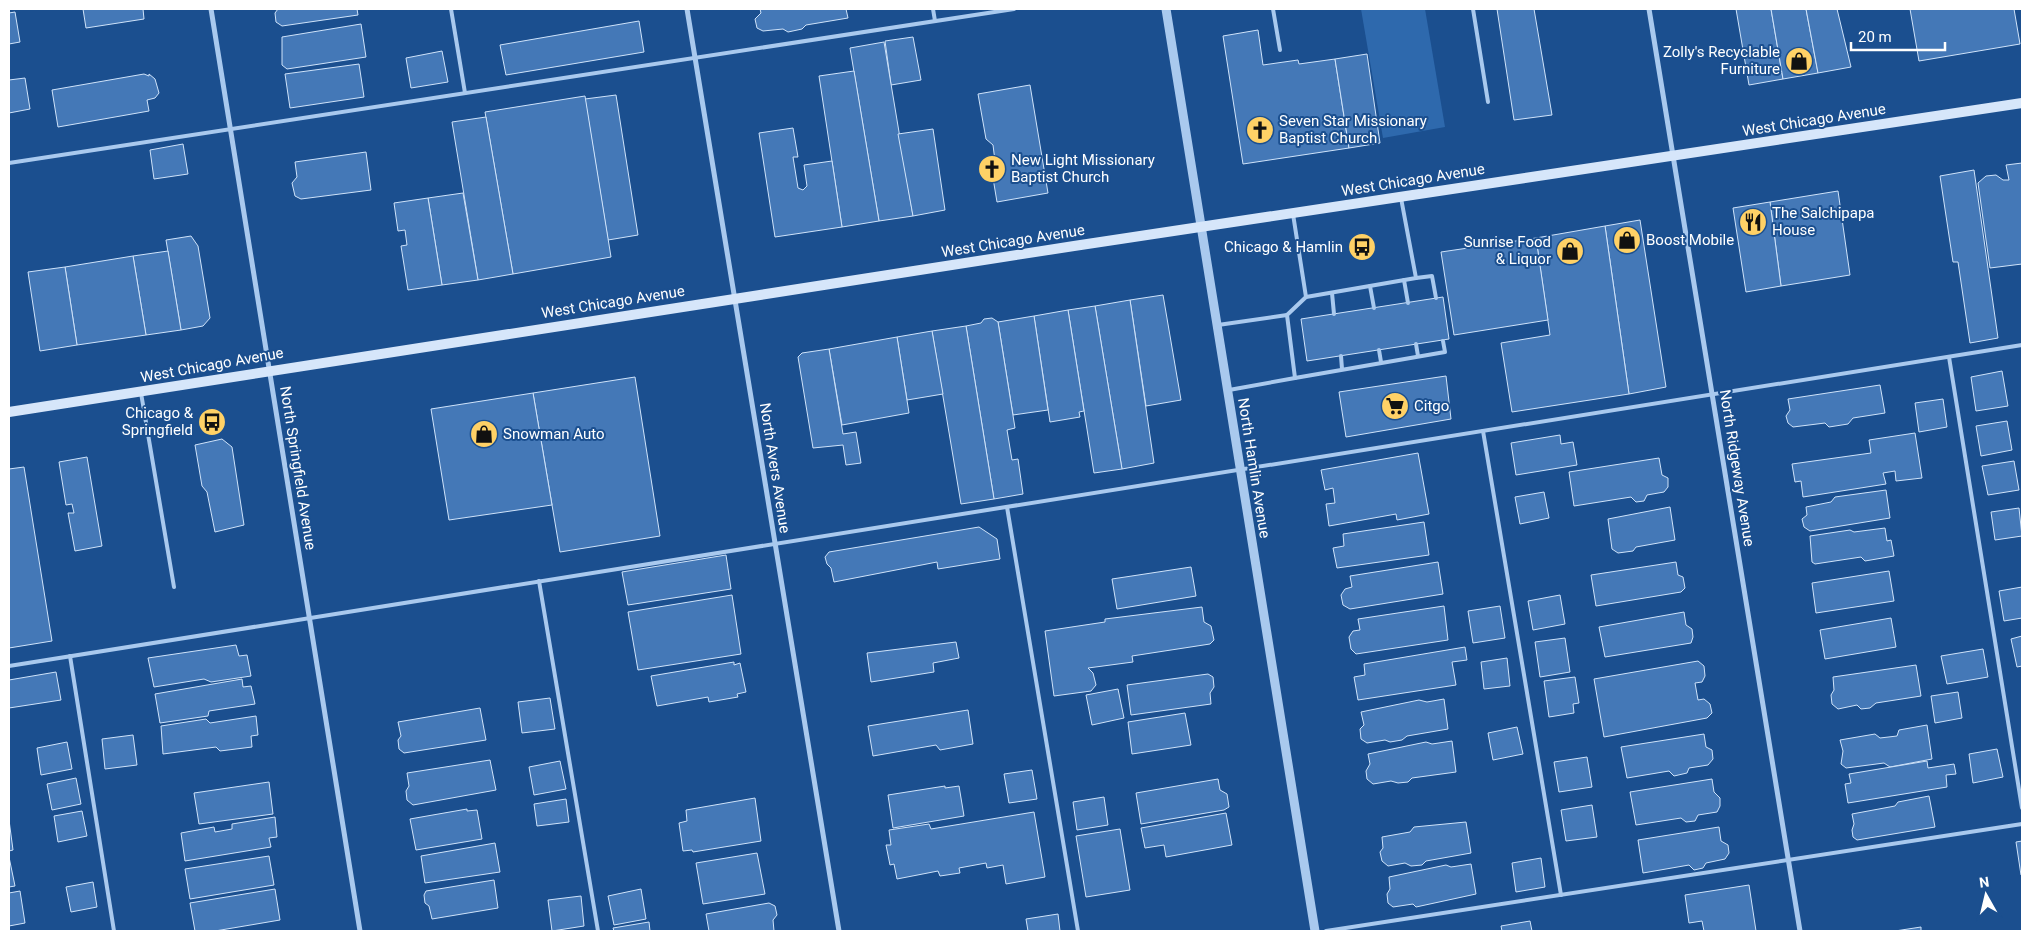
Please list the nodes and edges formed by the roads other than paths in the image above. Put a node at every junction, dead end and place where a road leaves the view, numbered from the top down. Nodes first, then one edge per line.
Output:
1 (211, 9) edge
2 (451, 9) edge
3 (687, 9) edge
4 (933, 9) edge
5 (1014, 9) edge
6 (1166, 9) edge
7 (1273, 9) edge
8 (1472, 9) edge
9 (1649, 9) edge
10 (935, 21) junction
11 (1280, 50) dead end
12 (695, 58) junction
13 (465, 93) junction
14 (1488, 102) dead end
15 (2022, 103) edge
16 (230, 129) junction
17 (1673, 156) junction
18 (9, 164) edge
19 (1401, 198) junction
20 (1293, 214) junction
21 (1201, 227) junction
22 (1416, 278) junction
23 (1404, 280) junction
24 (1370, 286) junction
25 (1332, 293) junction
26 (1306, 297) junction
27 (1436, 298) dead end
28 (735, 299) junction
29 (1408, 303) dead end
30 (1374, 308) dead end
31 (1287, 314) junction
32 (1334, 314) dead end
33 (1217, 325) junction
34 (1443, 340) dead end
35 (1416, 344) dead end
36 (2022, 345) edge
37 (1380, 350) dead end
38 (1341, 356) dead end
39 (1418, 356) junction
40 (1949, 357) junction
41 (1381, 362) junction
42 (1342, 369) junction
43 (269, 370) junction
44 (1295, 378) junction
45 (1228, 390) junction
46 (141, 393) junction
47 (1712, 395) junction
48 (9, 412) edge
49 (1483, 431) junction
50 (1241, 470) junction
51 (1007, 507) junction
52 (775, 544) junction
53 (539, 581) junction
54 (174, 587) dead end
55 (309, 618) junction
56 (70, 656) junction
57 (9, 666) edge
58 (2022, 808) edge
59 (2022, 824) edge
60 (1789, 860) junction
61 (1560, 895) junction
62 (114, 931) edge
63 (360, 931) edge
64 (598, 931) edge
65 (839, 931) edge
66 (1078, 931) edge
67 (1316, 931) edge
68 (1326, 931) edge
69 (1800, 931) edge

1 - 16 street, North Springfield Avenue
2 - 13 lane
3 - 12 street, North Avers Avenue
4 - 10 lane
5 - 10 lane
6 - 21 street, North Hamlin Avenue
7 - 11 lane
8 - 14 lane
9 - 17 street, North Ridgeway Avenue
10 - 12 lane
12 - 13 lane
12 - 28 street, North Avers Avenue
13 - 16 lane
15 - 17 main road, West Chicago Avenue
16 - 18 lane
16 - 43 street, North Springfield Avenue
17 - 19 main road, West Chicago Avenue
17 - 47 street, North Ridgeway Avenue
19 - 20 main road, West Chicago Avenue
19 - 22 lane
20 - 21 main road, West Chicago Avenue
20 - 26 lane
21 - 28 main road, West Chicago Avenue
21 - 33 street, North Hamlin Avenue
22 - 23 lane
22 - 27 lane
23 - 24 lane
23 - 29 lane
24 - 25 lane
24 - 30 lane
25 - 26 lane
25 - 32 lane
26 - 31 lane
28 - 43 main road, West Chicago Avenue
28 - 52 street, North Avers Avenue
31 - 33 lane
31 - 44 lane
33 - 45 street, North Hamlin Avenue
34 - 39 lane
35 - 39 lane
36 - 40 lane
37 - 41 lane
38 - 42 lane
39 - 41 lane
40 - 47 lane
40 - 58 lane
41 - 42 lane
42 - 44 lane
43 - 46 main road, West Chicago Avenue
43 - 55 street, North Springfield Avenue
44 - 45 lane
45 - 50 street, North Hamlin Avenue
46 - 48 main road, West Chicago Avenue
46 - 54 lane
47 - 49 lane
47 - 60 street, North Ridgeway Avenue
49 - 50 lane
49 - 61 lane
50 - 51 lane
50 - 67 street, North Hamlin Avenue
51 - 52 lane
51 - 66 lane
52 - 53 lane
52 - 65 street, North Avers Avenue
53 - 55 lane
53 - 64 lane
55 - 56 lane
55 - 63 street, North Springfield Avenue
56 - 57 lane
56 - 62 lane
59 - 60 lane
60 - 61 lane
60 - 69 street, North Ridgeway Avenue
61 - 68 lane

